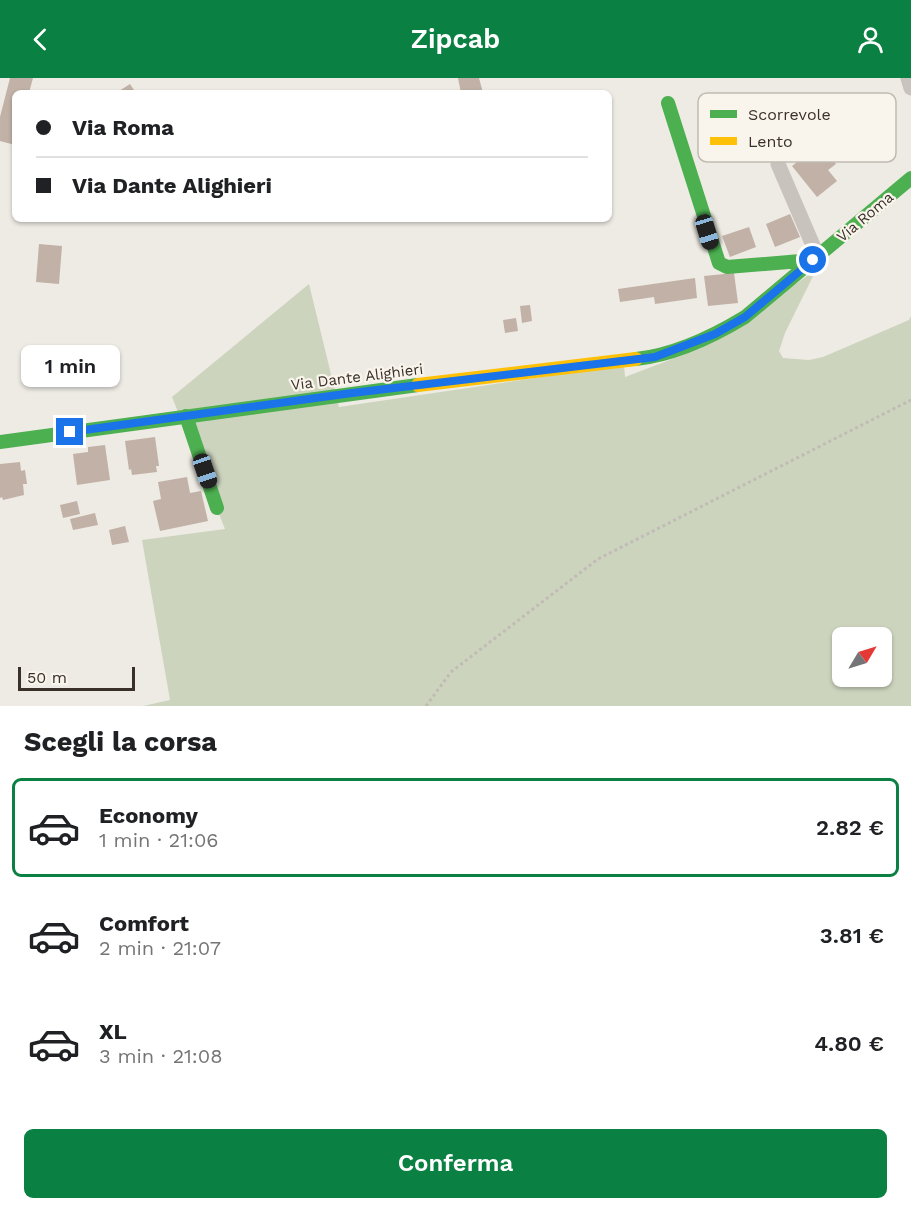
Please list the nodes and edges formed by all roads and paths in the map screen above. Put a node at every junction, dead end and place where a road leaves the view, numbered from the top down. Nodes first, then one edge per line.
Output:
1 (908, 78) edge
2 (911, 88) edge
3 (668, 103) dead end
4 (778, 164) dead end
5 (911, 178) edge
6 (816, 259) junction
7 (715, 334) joint
8 (911, 400) edge
9 (186, 416) junction
10 (0, 442) edge
11 (217, 508) dead end
12 (426, 706) edge

1 - 2 street
3 - 6 street
4 - 6 street
5 - 6 street, Via Roma
6 - 7 street, Via Roma
7 - 9 street, Via Dante Alighieri
8 - 12 path
9 - 10 street, Via Dante Alighieri
9 - 11 street

